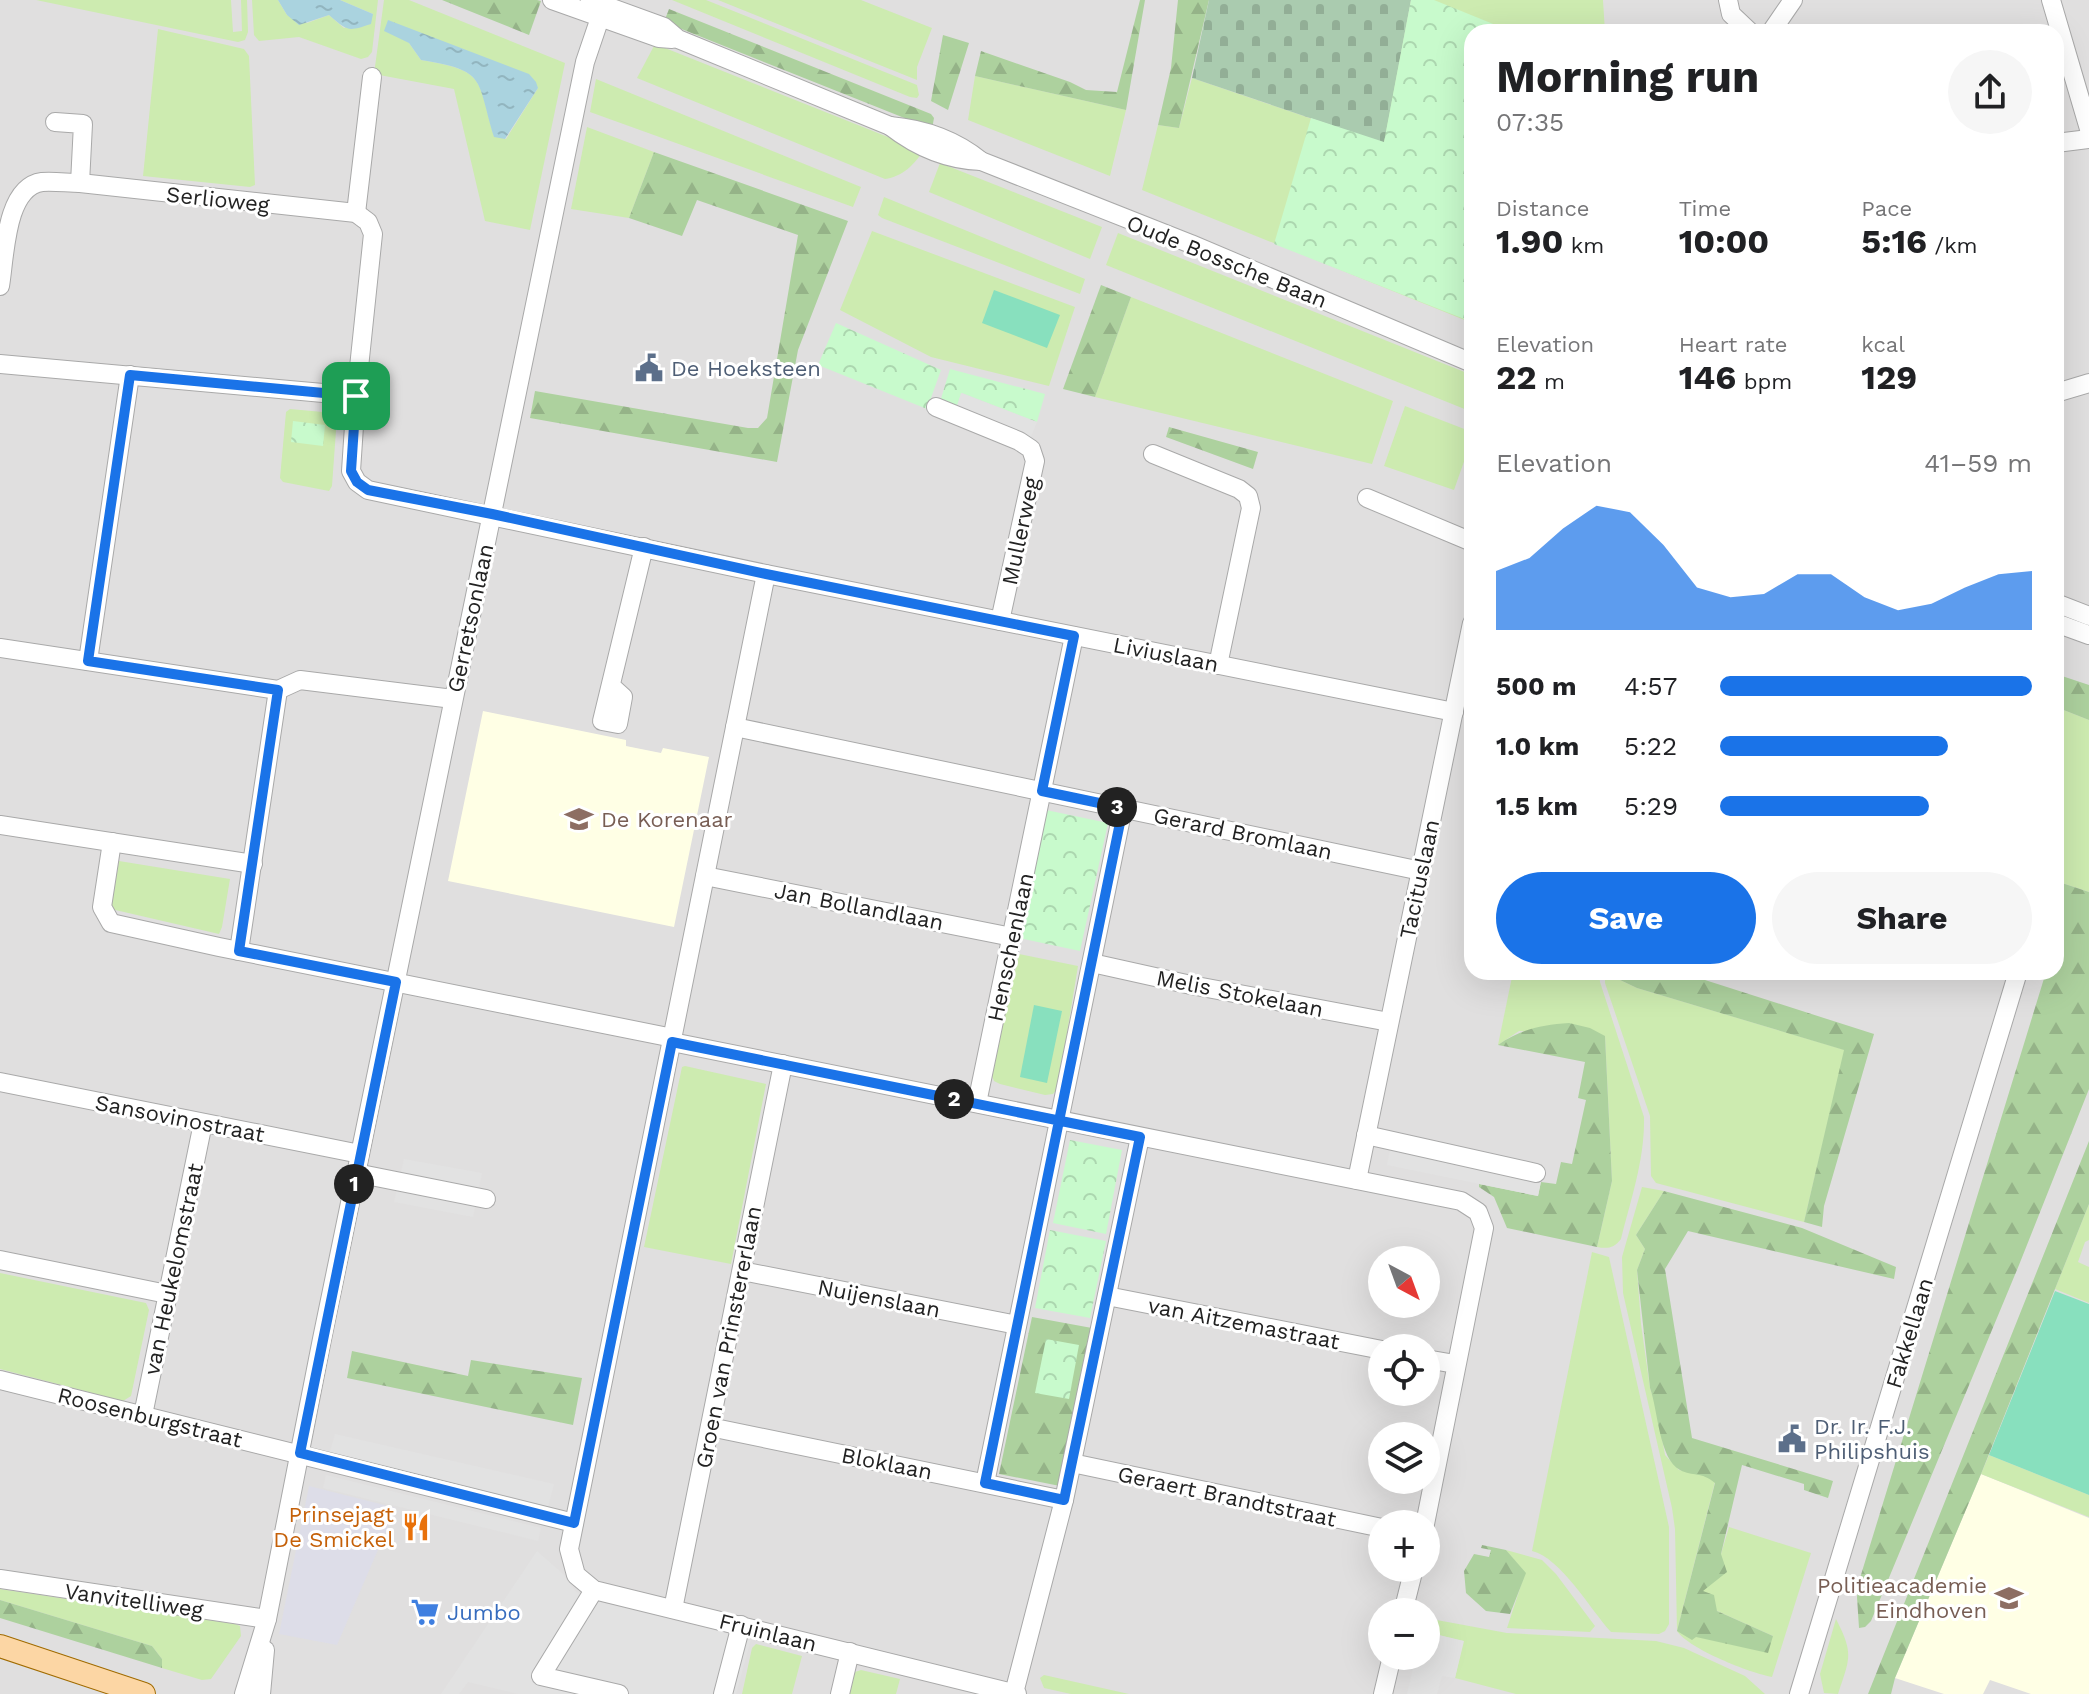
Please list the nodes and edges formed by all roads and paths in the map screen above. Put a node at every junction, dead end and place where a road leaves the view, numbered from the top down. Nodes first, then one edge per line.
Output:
1 (552, 0) edge
2 (1728, 0) edge
3 (1793, 0) edge
4 (2051, 0) edge
5 (600, 6) edge
6 (1742, 24) edge
7 (1776, 24) edge
8 (2058, 24) edge
9 (2064, 44) edge
10 (372, 77) dead end
11 (55, 122) dead end
12 (2089, 129) edge
13 (2089, 139) edge
14 (2064, 142) edge
15 (80, 183) junction
16 (7, 205) edge
17 (356, 213) junction
18 (0, 286) edge
19 (1464, 360) edge
20 (0, 364) edge
21 (130, 375) junction
22 (2089, 383) edge
23 (2064, 391) edge
24 (356, 396) junction
25 (936, 407) dead end
26 (1153, 454) dead end
27 (1367, 498) dead end
28 (492, 514) junction
29 (1464, 539) edge
30 (644, 547) junction
31 (766, 574) junction
32 (2064, 606) edge
33 (2089, 616) edge
34 (1000, 621) junction
35 (2064, 626) edge
36 (2089, 635) edge
37 (1074, 636) junction
38 (0, 648) edge
39 (88, 661) junction
40 (1464, 663) edge
41 (1218, 665) junction
42 (612, 687) dead end
43 (278, 690) junction
44 (453, 699) junction
45 (1454, 712) junction
46 (735, 727) junction
47 (1042, 791) junction
48 (1123, 808) junction
49 (0, 825) edge
50 (112, 842) junction
51 (253, 864) junction
52 (1421, 871) junction
53 (705, 876) junction
54 (1012, 937) junction
55 (239, 951) junction
56 (1092, 963) junction
57 (2016, 980) edge
58 (396, 982) junction
59 (1389, 1022) junction
60 (672, 1040) junction
61 (783, 1064) junction
62 (0, 1082) edge
63 (977, 1103) junction
64 (1059, 1120) junction
65 (203, 1123) junction
66 (1366, 1135) junction
67 (1140, 1137) junction
68 (358, 1164) junction
69 (1536, 1173) dead end
70 (1357, 1180) junction
71 (486, 1199) dead end
72 (0, 1260) edge
73 (742, 1271) junction
74 (167, 1294) junction
75 (1107, 1296) junction
76 (1017, 1325) junction
77 (1368, 1347) edge
78 (1440, 1361) edge
79 (1455, 1364) junction
80 (0, 1380) edge
81 (143, 1415) junction
82 (710, 1427) junction
83 (300, 1453) junction
84 (1072, 1463) junction
85 (985, 1483) junction
86 (1064, 1500) junction
87 (1428, 1510) edge
88 (574, 1523) junction
89 (1368, 1525) edge
90 (0, 1579) edge
91 (594, 1590) junction
92 (673, 1609) junction
93 (267, 1619) junction
94 (741, 1625) junction
95 (0, 1646) edge
96 (850, 1652) junction
97 (1389, 1670) edge
98 (952, 1686) edge
99 (144, 1694) edge
100 (244, 1694) edge
101 (261, 1694) edge
102 (619, 1694) edge
103 (723, 1694) edge
104 (840, 1694) edge
105 (1015, 1694) edge
106 (1383, 1694) edge
107 (1799, 1694) edge

1 - 5 street, Oude Bossche Baan
2 - 6 street
3 - 7 street
4 - 8 street
5 - 19 street, Oude Bossche Baan
5 - 28 street, Gerretsonlaan
9 - 12 street
10 - 17 street
11 - 15 street
13 - 14 street
15 - 16 street, Serlioweg
15 - 17 street, Serlioweg
16 - 18 street
17 - 24 street
20 - 21 street
21 - 24 street
21 - 39 street
22 - 23 street
24 - 28 street, Liviuslaan
25 - 34 street, Mullerweg
26 - 41 street
27 - 29 street
28 - 30 street, Liviuslaan
28 - 44 street, Gerretsonlaan
30 - 31 street, Liviuslaan
30 - 42 street
31 - 34 street, Liviuslaan
31 - 46 street
32 - 33 street
34 - 37 street, Liviuslaan
35 - 36 street
37 - 41 street, Liviuslaan
37 - 47 street, Henschenlaan
38 - 39 street
39 - 43 street
40 - 45 street, Tacituslaan
41 - 45 street, Liviuslaan
43 - 44 street
43 - 51 street
44 - 58 street, Gerretsonlaan
45 - 52 street, Tacituslaan
46 - 47 street, Gerard Bromlaan
46 - 53 street
47 - 48 street, Gerard Bromlaan
47 - 54 street, Henschenlaan
48 - 52 street, Gerard Bromlaan
48 - 56 street
49 - 50 street
50 - 51 street
50 - 55 street
51 - 55 street
52 - 59 street, Tacituslaan
53 - 54 street, Jan Bollandlaan
53 - 60 street
54 - 63 street, Henschenlaan
55 - 58 street
56 - 59 street, Melis Stokelaan
56 - 64 street
57 - 107 street, Fakkellaan
58 - 60 street
58 - 68 street, Gerretsonlaan
59 - 66 street, Tacituslaan
60 - 61 street
60 - 88 street
61 - 63 street
61 - 73 street, Groen van Prinstererlaan
62 - 65 street, Sansovinostraat
63 - 64 street
64 - 67 street
64 - 76 street
65 - 68 street, Sansovinostraat
65 - 74 street, van Heukelomstraat
66 - 69 street
66 - 70 street, Tacituslaan
67 - 70 street
67 - 75 street
68 - 71 street
68 - 83 street, Gerretsonlaan
70 - 79 street
72 - 74 street
73 - 76 street, Nuijenslaan
73 - 82 street, Groen van Prinstererlaan
74 - 81 street, van Heukelomstraat
75 - 77 street, van Aitzemastraat
75 - 84 street
76 - 85 street
78 - 79 street
79 - 87 street
80 - 81 street, Roosenburgstraat
81 - 83 street, Roosenburgstraat
82 - 85 street, Bloklaan
82 - 92 street, Groen van Prinstererlaan
83 - 88 street, Roosenburgstraat
83 - 93 street, Gerretsonlaan
84 - 86 street
84 - 89 street, Geraert Brandtstraat
85 - 86 street, Bloklaan
86 - 105 street
88 - 91 street
90 - 93 street, Vanvitelliweg
91 - 92 street, Fruinlaan
91 - 102 street
92 - 94 street, Fruinlaan
93 - 100 street
93 - 101 street
94 - 96 street, Fruinlaan
94 - 103 street
95 - 99 main road
96 - 98 street, Fruinlaan
96 - 104 street
97 - 106 street
98 - 105 street, Fruinlaan

